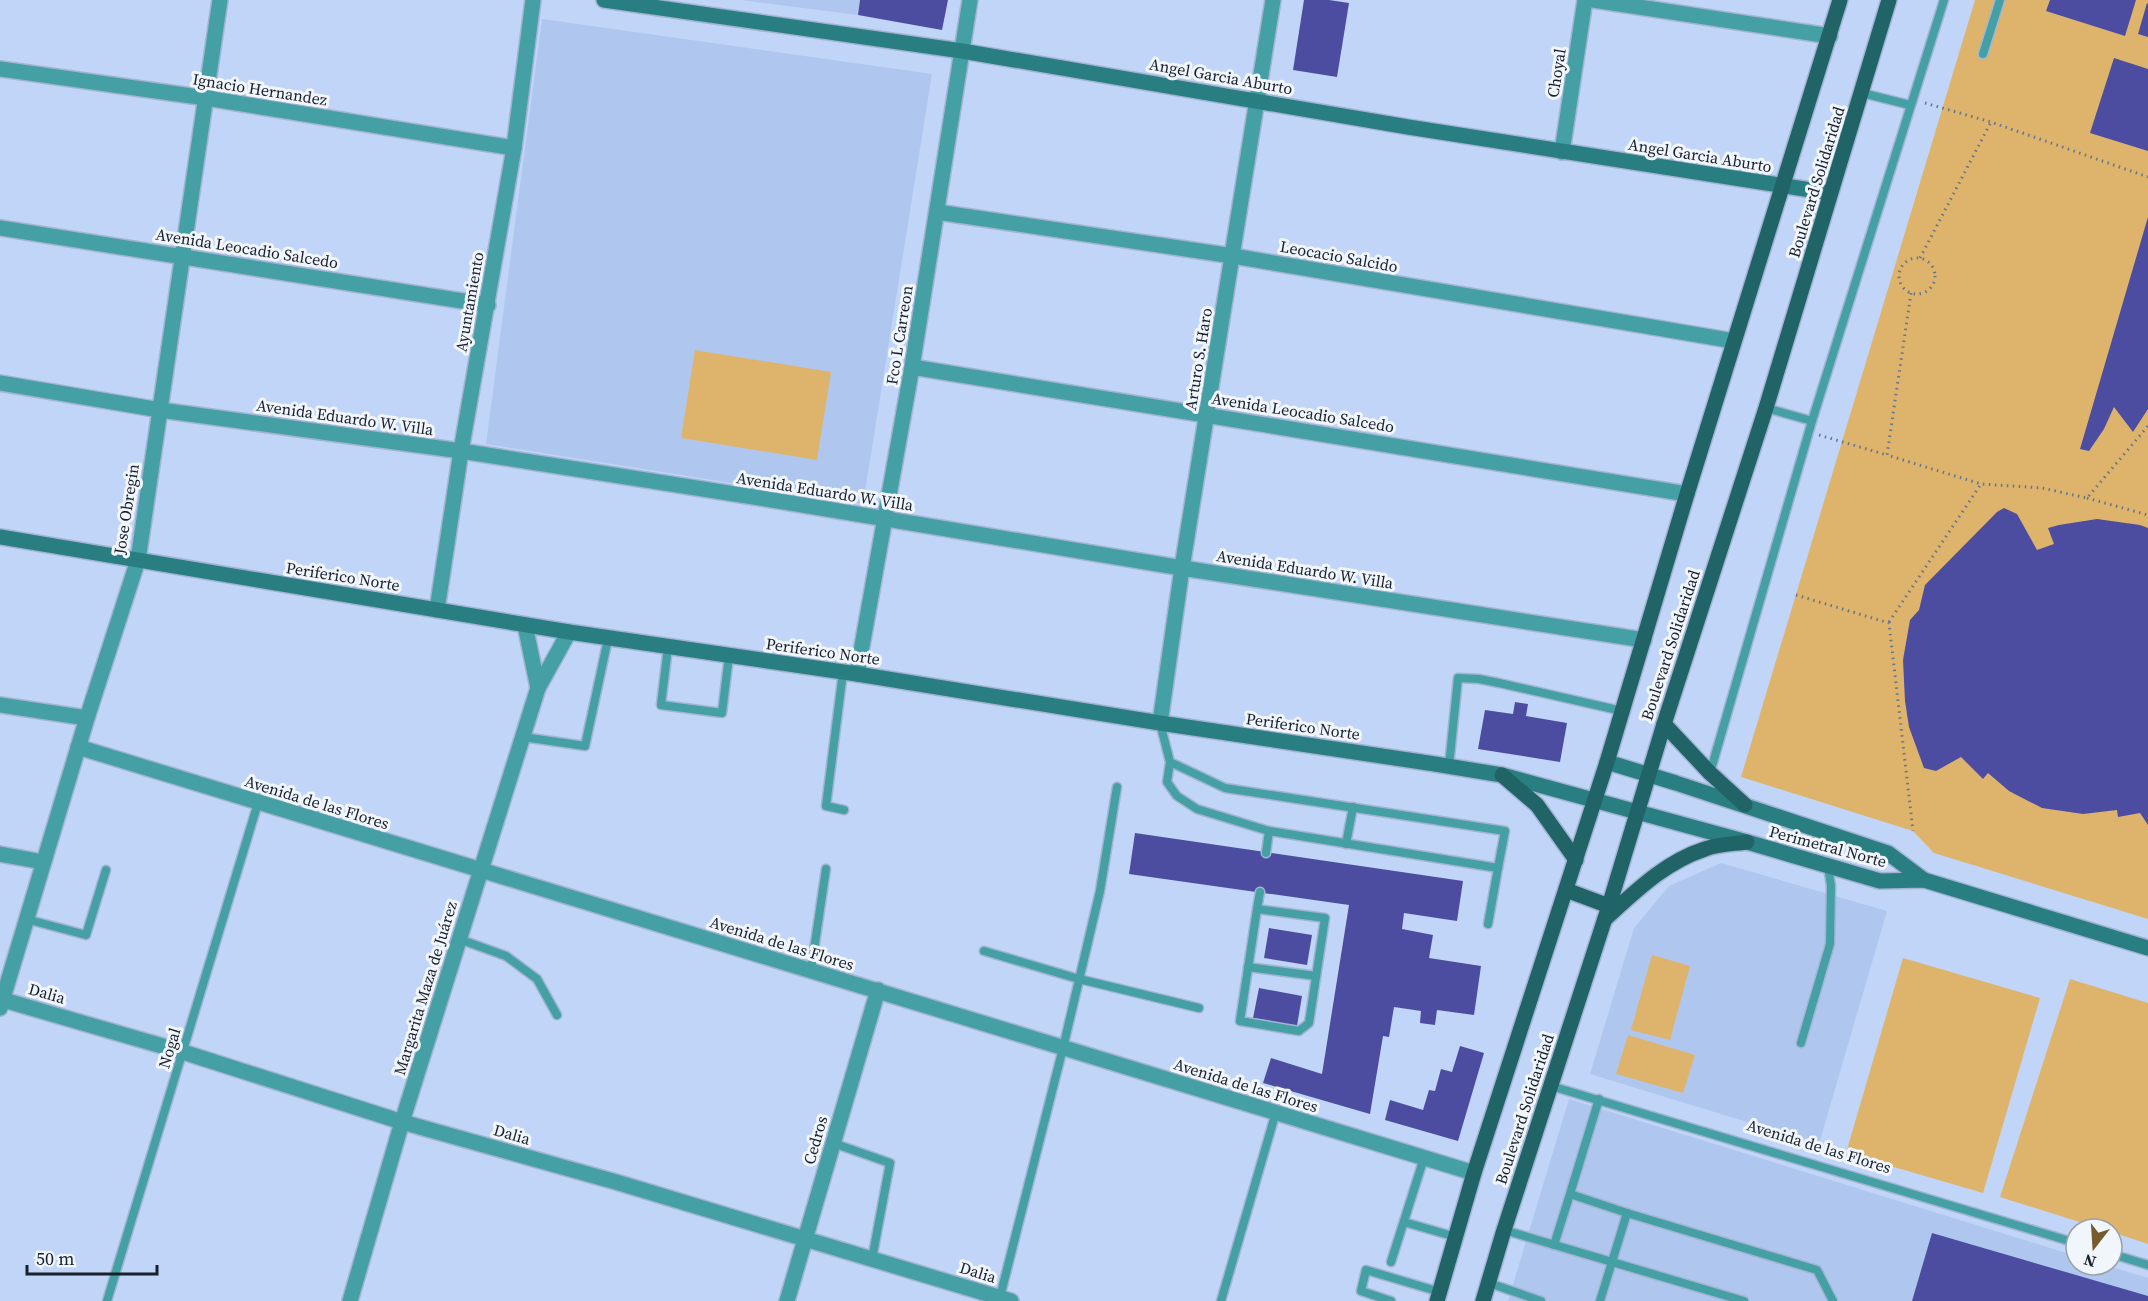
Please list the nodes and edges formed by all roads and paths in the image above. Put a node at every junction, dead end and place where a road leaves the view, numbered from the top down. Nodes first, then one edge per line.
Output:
1 (220, 0) edge
2 (533, 0) edge
3 (604, 0) edge
4 (970, 0) edge
5 (1273, 0) edge
6 (1586, 0) edge
7 (1593, 0) edge
8 (1840, 0) edge
9 (1889, 0) edge
10 (1944, 0) edge
11 (2000, 0) edge
12 (1830, 36) junction
13 (962, 51) junction
14 (1983, 54) dead end
15 (0, 69) edge
16 (1862, 93) junction
17 (206, 98) junction
18 (1257, 100) junction
19 (1911, 102) junction
20 (1991, 122) junction
21 (514, 148) junction
22 (1562, 152) junction
23 (2148, 177) edge
24 (1783, 185) junction
25 (1830, 194) junction
26 (938, 212) junction
27 (0, 228) edge
28 (183, 256) junction
29 (1233, 256) junction
30 (1920, 258) junction
31 (1911, 293) junction
32 (488, 305) junction
33 (1734, 341) junction
34 (912, 367) junction
35 (0, 383) edge
36 (1766, 408) junction
37 (160, 410) junction
38 (1207, 415) junction
39 (1812, 421) junction
40 (2148, 426) edge
41 (1809, 432) junction
42 (461, 451) junction
43 (1887, 455) junction
44 (1981, 484) junction
45 (1687, 494) junction
46 (2087, 498) junction
47 (2148, 515) edge
48 (886, 519) junction
49 (0, 537) edge
50 (138, 560) junction
51 (1182, 568) junction
52 (1796, 594) dead end
53 (437, 610) junction
54 (1889, 623) junction
55 (525, 625) junction
56 (569, 633) junction
57 (608, 639) junction
58 (1644, 640) junction
59 (668, 647) junction
60 (729, 656) junction
61 (850, 673) junction
62 (538, 688) junction
63 (0, 705) edge
64 (1622, 711) junction
65 (87, 718) junction
66 (1160, 723) junction
67 (1664, 724) junction
68 (523, 737) junction
69 (78, 747) junction
70 (1170, 762) junction
71 (1607, 762) junction
72 (1449, 766) junction
73 (1710, 773) junction
74 (1502, 775) junction
75 (1648, 775) junction
76 (1117, 787) dead end
77 (1594, 800) junction
78 (258, 803) junction
79 (1745, 805) junction
80 (1353, 807) junction
81 (844, 810) dead end
82 (1637, 813) junction
83 (1269, 831) junction
84 (1913, 831) dead end
85 (1747, 842) junction
86 (1346, 844) junction
87 (1266, 853) dead end
88 (0, 854) edge
89 (1576, 860) junction
90 (43, 862) junction
91 (1828, 866) junction
92 (1498, 868) junction
93 (826, 869) dead end
94 (106, 870) dead end
95 (481, 871) junction
96 (1924, 880) junction
97 (1566, 890) junction
98 (1260, 892) dead end
99 (1609, 906) junction
100 (1257, 909) junction
101 (27, 919) junction
102 (1603, 921) junction
103 (1488, 924) dead end
104 (459, 939) junction
105 (2148, 948) edge
106 (984, 951) dead end
107 (1248, 967) junction
108 (811, 970) junction
109 (1316, 976) junction
110 (1079, 979) junction
111 (878, 990) junction
112 (1, 1002) edge
113 (1199, 1008) dead end
114 (557, 1015) dead end
115 (1801, 1043) dead end
116 (1063, 1048) junction
117 (183, 1052) junction
118 (1551, 1086) junction
119 (1599, 1099) junction
120 (1276, 1112) junction
121 (402, 1122) junction
122 (833, 1143) junction
123 (1424, 1158) junction
124 (1474, 1173) junction
125 (1570, 1194) junction
126 (1627, 1213) junction
127 (1404, 1222) junction
128 (1504, 1230) junction
129 (1456, 1237) junction
130 (804, 1239) junction
131 (2064, 1239) edge
132 (1554, 1245) junction
133 (2124, 1258) edge
134 (872, 1259) junction
135 (1391, 1262) dead end
136 (1611, 1262) junction
137 (2148, 1265) edge
138 (1489, 1283) junction
139 (1438, 1296) edge
140 (110, 1300) edge
141 (1003, 1300) edge
142 (350, 1301) edge
143 (787, 1301) edge
144 (1221, 1301) edge
145 (1391, 1301) edge
146 (1483, 1301) edge
147 (1541, 1301) edge
148 (1600, 1301) edge
149 (1744, 1301) edge
150 (1833, 1301) edge

1 - 17 street, Jose Obregin
2 - 21 street, Ayuntamiento
3 - 13 street, Angel Garcia Aburto
4 - 13 street, Fco L Carreon
5 - 18 street, Arturo S. Haro
6 - 22 street, Choyal
7 - 12 street
8 - 12 main road, Boulevard Solidaridad
9 - 16 main road, Boulevard Solidaridad
10 - 19 lane
11 - 14 lane
12 - 24 main road, Boulevard Solidaridad
13 - 18 street, Angel Garcia Aburto
13 - 26 street, Fco L Carreon
15 - 17 street, Ignacio Hernandez
16 - 19 lane
16 - 25 main road, Boulevard Solidaridad
17 - 21 street, Ignacio Hernandez
17 - 28 street, Jose Obregin
18 - 22 street, Angel Garcia Aburto
18 - 29 street, Arturo S. Haro
19 - 20 path
19 - 39 lane
20 - 23 path
20 - 30 path
21 - 32 street, Ayuntamiento
22 - 24 street, Angel Garcia Aburto
24 - 25 street, Angel Garcia Aburto
24 - 33 main road, Boulevard Solidaridad
25 - 36 main road, Boulevard Solidaridad
26 - 29 street, Leocacio Salcido
26 - 34 street, Fco L Carreon
27 - 28 street, Avenida Leocadio Salcedo
28 - 32 street, Avenida Leocadio Salcedo
28 - 37 street, Jose Obregin
29 - 33 street, Leocacio Salcido
29 - 38 street, Arturo S. Haro
30 - 31 path
30 - 31 path
31 - 43 path
32 - 42 street, Ayuntamiento
33 - 45 main road, Boulevard Solidaridad
34 - 38 street, Avenida Leocadio Salcedo
34 - 48 street, Fco L Carreon
35 - 37 street, Avenida Eduardo W. Villa
36 - 39 lane
36 - 67 main road, Boulevard Solidaridad
37 - 42 street, Avenida Eduardo W. Villa
37 - 50 street, Jose Obregin
38 - 45 street, Avenida Leocadio Salcedo
38 - 51 street, Arturo S. Haro
39 - 41 lane
40 - 46 path
41 - 43 path
41 - 73 lane
42 - 48 street, Avenida Eduardo W. Villa
42 - 53 street, Ayuntamiento
43 - 44 path
44 - 46 path
44 - 54 path
45 - 58 main road, Boulevard Solidaridad
46 - 47 path
48 - 51 street, Avenida Eduardo W. Villa
48 - 61 street, Fco L Carreon
49 - 50 street, Periferico Norte
50 - 53 street, Periferico Norte
50 - 65 street, Jose Obregin
51 - 58 street, Avenida Eduardo W. Villa
51 - 66 street, Arturo S. Haro
52 - 54 path
53 - 55 street, Periferico Norte
54 - 84 path
55 - 56 street, Periferico Norte
55 - 62 street, Margarita Maza de Juárez
56 - 57 street, Periferico Norte
56 - 62 street, Margarita Maza de Juárez
57 - 59 street, Periferico Norte
57 - 68 lane
58 - 64 main road, Boulevard Solidaridad
59 - 60 street, Periferico Norte
59 - 60 lane
60 - 61 street, Periferico Norte
61 - 66 street, Periferico Norte
61 - 81 lane
62 - 68 street, Margarita Maza de Juárez
63 - 65 street
64 - 71 main road, Boulevard Solidaridad
64 - 72 lane
65 - 69 street, Jose Obregin
66 - 70 lane
66 - 72 street, Periferico Norte
67 - 73 main road
67 - 75 main road, Boulevard Solidaridad
68 - 95 street, Margarita Maza de Juárez
69 - 78 street, Avenida de las Flores
69 - 90 street, Jose Obregin
70 - 80 lane
70 - 83 lane
71 - 75 street
71 - 77 main road, Boulevard Solidaridad
72 - 74 street, Periferico Norte
73 - 79 main road
74 - 77 street, Periferico Norte
74 - 89 main road
75 - 79 street
75 - 82 main road, Boulevard Solidaridad
76 - 110 lane
77 - 82 street, Periferico Norte
77 - 89 main road, Boulevard Solidaridad
78 - 95 street, Avenida de las Flores
78 - 117 lane, Nogal
79 - 96 street
80 - 86 lane
80 - 92 lane
82 - 85 street, Perimetral Norte
82 - 99 main road, Boulevard Solidaridad
83 - 86 lane
83 - 87 lane
85 - 91 street, Perimetral Norte
85 - 102 main road
86 - 92 lane
88 - 90 street
89 - 97 main road, Boulevard Solidaridad
90 - 101 street, Jose Obregin
91 - 96 street, Perimetral Norte
91 - 115 lane
92 - 103 lane
93 - 108 lane
94 - 101 lane
95 - 104 street, Margarita Maza de Juárez
95 - 108 street, Avenida de las Flores
96 - 105 street, Perimetral Norte
97 - 99 main road
97 - 124 main road, Boulevard Solidaridad
98 - 100 lane
99 - 102 main road, Boulevard Solidaridad
100 - 107 lane
100 - 109 lane
101 - 112 street, Jose Obregin
102 - 118 main road, Boulevard Solidaridad
104 - 114 lane
104 - 121 street, Margarita Maza de Juárez
106 - 110 lane
107 - 109 lane
107 - 109 lane
108 - 111 street, Avenida de las Flores
110 - 113 lane
110 - 116 lane
111 - 116 street, Avenida de las Flores
111 - 122 street, Cedros
112 - 117 street, Dalia
116 - 120 street, Avenida de las Flores
116 - 141 lane
117 - 121 street, Dalia
117 - 140 lane, Nogal
118 - 119 lane, Avenida de las Flores
118 - 128 main road, Boulevard Solidaridad
119 - 125 lane
119 - 131 lane, Avenida de las Flores
120 - 123 street, Avenida de las Flores
120 - 144 lane
121 - 130 street, Dalia
121 - 142 street, Margarita Maza de Juárez
122 - 130 street, Cedros
122 - 134 lane
123 - 124 street, Avenida de las Flores
123 - 127 lane
124 - 129 main road, Boulevard Solidaridad
125 - 126 lane
125 - 132 lane
126 - 136 lane
126 - 150 lane
127 - 129 lane
127 - 135 lane
128 - 132 lane
128 - 138 main road, Boulevard Solidaridad
129 - 139 main road, Boulevard Solidaridad
130 - 134 street, Dalia
130 - 143 street, Cedros
132 - 136 lane
133 - 137 lane
134 - 141 street, Dalia
136 - 148 lane
136 - 149 lane
138 - 146 main road, Boulevard Solidaridad
138 - 147 lane
139 - 145 lane

